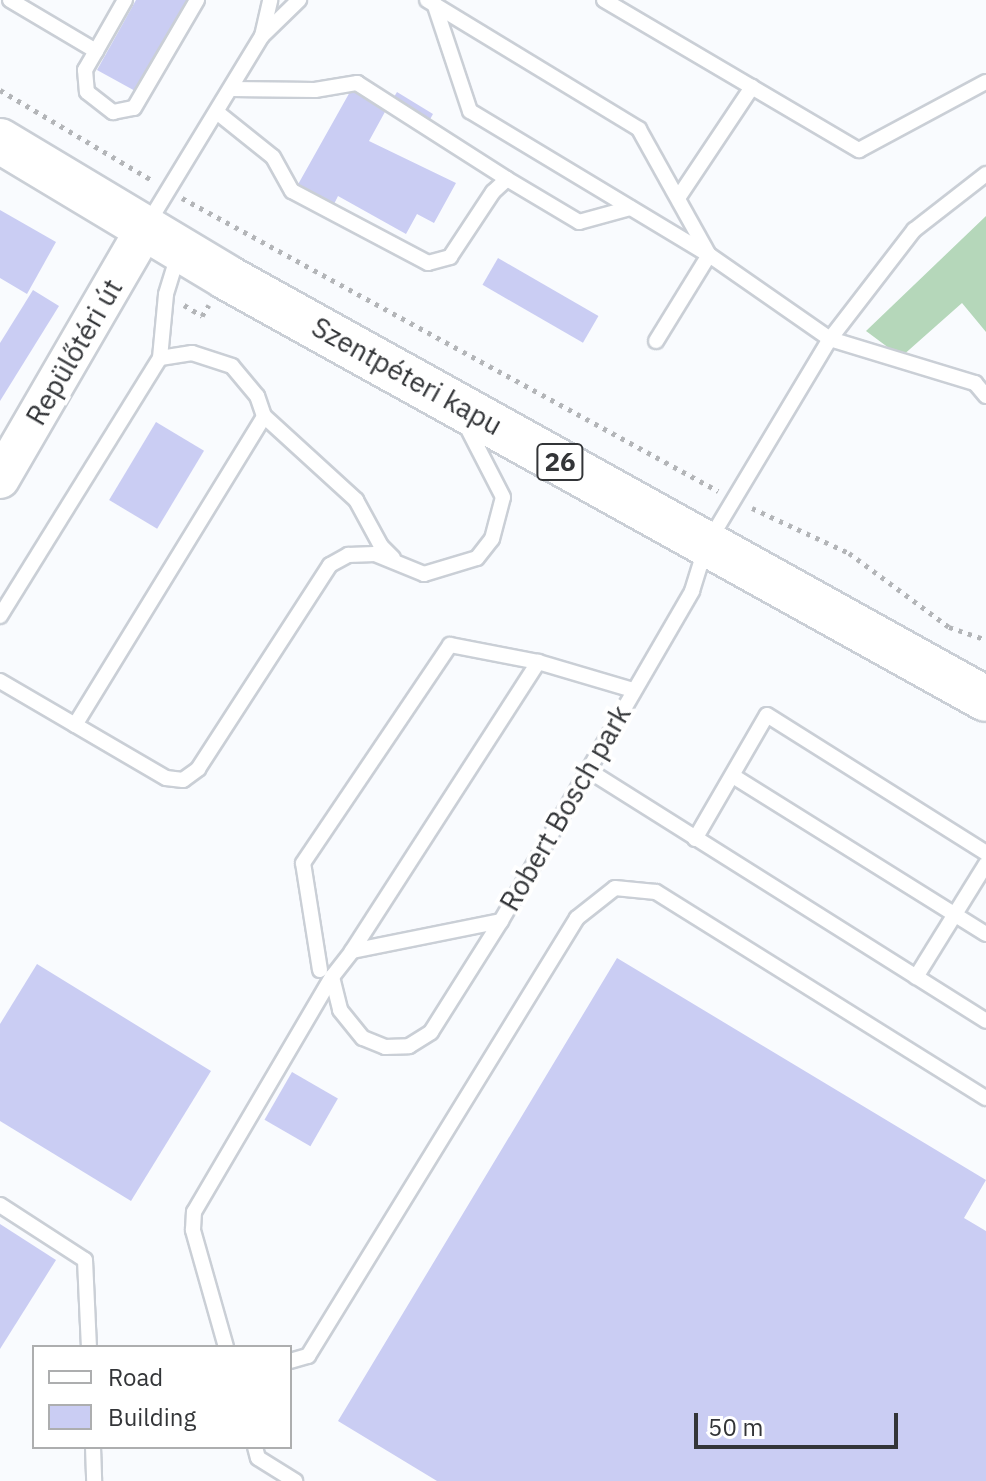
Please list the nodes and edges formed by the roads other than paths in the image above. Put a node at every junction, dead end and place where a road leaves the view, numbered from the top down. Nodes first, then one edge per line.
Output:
1 (10, 0) edge
2 (125, 0) edge
3 (197, 0) edge
4 (270, 0) edge
5 (299, 0) edge
6 (604, 0) edge
7 (431, 2) edge
8 (36, 6) edge
9 (262, 36) junction
10 (96, 51) junction
11 (986, 82) edge
12 (752, 87) junction
13 (232, 89) junction
14 (218, 113) junction
15 (0, 141) edge
16 (986, 174) edge
17 (507, 179) junction
18 (680, 195) junction
19 (630, 208) junction
20 (165, 222) junction
21 (709, 255) junction
22 (830, 339) junction
23 (656, 341) dead end
24 (160, 358) junction
25 (986, 396) edge
26 (456, 402) junction
27 (264, 416) junction
28 (0, 479) edge
29 (706, 546) junction
30 (402, 566) junction
31 (0, 616) edge
32 (538, 662) junction
33 (0, 681) edge
34 (633, 690) junction
35 (986, 699) edge
36 (75, 725) junction
37 (591, 772) junction
38 (733, 776) junction
39 (695, 839) junction
40 (986, 853) edge
41 (986, 864) edge
42 (954, 914) junction
43 (501, 921) junction
44 (986, 934) edge
45 (352, 951) junction
46 (326, 973) junction
47 (916, 977) junction
48 (986, 1021) edge
49 (986, 1098) edge
50 (0, 1205) edge
51 (221, 1344) edge
52 (89, 1345) edge
53 (292, 1360) edge
54 (93, 1449) edge
55 (256, 1449) edge
56 (94, 1481) edge
57 (295, 1481) edge

1 - 8 lane
2 - 10 lane
3 - 10 lane
4 - 9 lane
5 - 9 lane
6 - 12 lane
7 - 18 lane
7 - 19 lane
8 - 10 lane
9 - 13 lane
11 - 12 lane
12 - 18 lane
13 - 14 lane
13 - 17 lane
14 - 17 lane
14 - 20 lane
15 - 20 main road, Szentpéteri kapu / 26
16 - 22 lane, Robert Bosch park
17 - 19 lane
18 - 21 lane
19 - 21 lane
20 - 24 lane
20 - 26 main road, Szentpéteri kapu / 26
20 - 28 street, Repülőtéri út
21 - 22 lane
21 - 23 lane
22 - 25 lane
22 - 29 lane, Robert Bosch park
24 - 27 lane
24 - 31 lane
26 - 29 main road, Szentpéteri kapu / 26
26 - 30 lane
27 - 30 lane
27 - 36 lane
29 - 34 lane, Robert Bosch park
29 - 35 main road, Szentpéteri kapu / 26
30 - 36 lane
32 - 34 lane
32 - 45 lane
32 - 46 lane
33 - 36 lane
34 - 37 lane, Robert Bosch park
37 - 39 lane
37 - 43 lane, Robert Bosch park
38 - 39 lane
38 - 40 lane
38 - 42 lane
39 - 47 lane
41 - 42 lane
42 - 44 lane
42 - 47 lane
43 - 45 lane, Robert Bosch park
43 - 46 lane
45 - 46 lane
46 - 51 lane
47 - 48 lane
49 - 53 lane
50 - 52 lane
54 - 56 lane
55 - 57 lane

